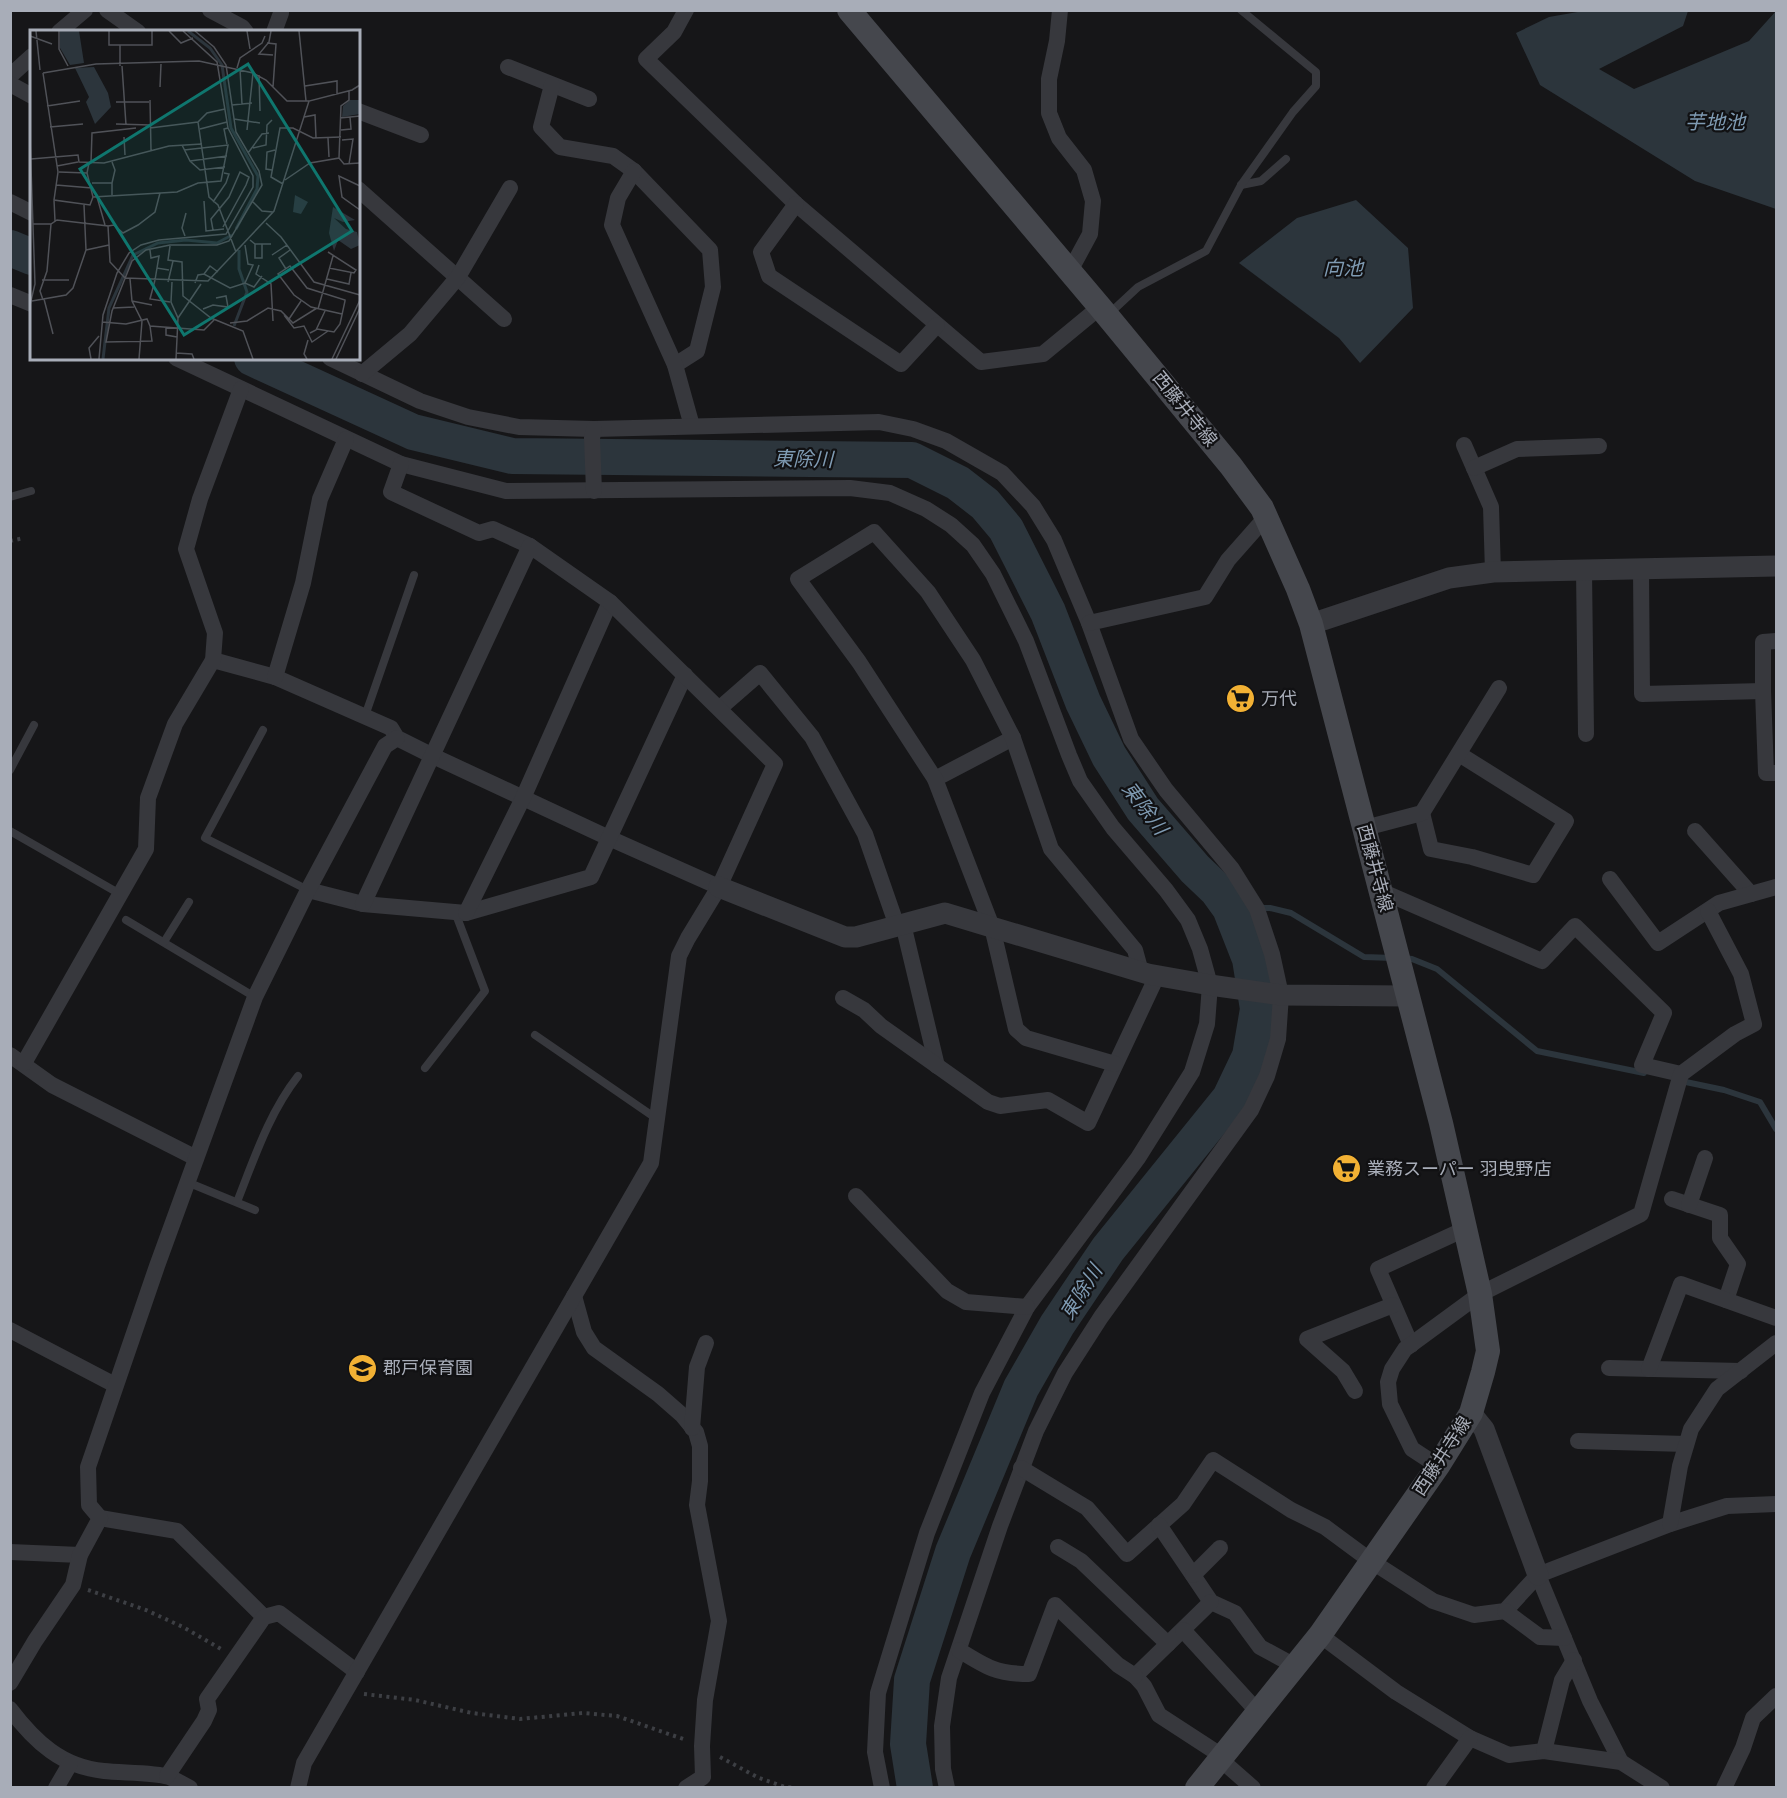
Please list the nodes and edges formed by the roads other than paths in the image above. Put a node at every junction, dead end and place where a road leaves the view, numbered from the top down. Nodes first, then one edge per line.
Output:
1 (85, 10) edge
2 (107, 10) edge
3 (210, 10) edge
4 (280, 10) edge
5 (686, 10) edge
6 (849, 10) edge
7 (1060, 10) edge
8 (1241, 10) edge
9 (61, 30) edge
10 (135, 30) edge
11 (244, 30) edge
12 (275, 30) edge
13 (30, 58) edge
14 (508, 67) dead end
15 (10, 76) edge
16 (10, 84) edge
17 (552, 85) junction
18 (30, 95) edge
19 (589, 99) dead end
20 (360, 112) edge
21 (421, 135) dead end
22 (1286, 159) dead end
23 (634, 171) junction
24 (1241, 185) junction
25 (510, 189) dead end
26 (360, 191) edge
27 (10, 202) edge
28 (796, 204) junction
29 (30, 212) edge
30 (1070, 271) junction
31 (458, 277) junction
32 (10, 295) edge
33 (30, 303) edge
34 (1103, 311) junction
35 (504, 319) dead end
36 (937, 324) junction
37 (180, 360) edge
38 (334, 360) edge
39 (675, 365) junction
40 (362, 374) junction
41 (241, 389) junction
42 (692, 426) junction
43 (593, 433) junction
44 (346, 439) junction
45 (1464, 445) dead end
46 (1599, 446) dead end
47 (401, 464) junction
48 (1474, 468) junction
49 (594, 486) junction
50 (31, 491) dead end
51 (10, 497) edge
52 (1266, 517) junction
53 (530, 546) junction
54 (1776, 566) edge
55 (1641, 569) junction
56 (1584, 570) junction
57 (1493, 572) junction
58 (414, 575) dead end
59 (610, 602) junction
60 (1089, 623) junction
61 (1311, 624) junction
62 (1776, 641) edge
63 (213, 660) junction
64 (686, 675) junction
65 (275, 677) junction
66 (1499, 688) dead end
67 (1763, 691) junction
68 (720, 708) junction
69 (365, 716) junction
70 (34, 725) dead end
71 (263, 730) dead end
72 (1586, 734) dead end
73 (397, 738) junction
74 (1013, 738) junction
75 (1458, 754) junction
76 (433, 756) junction
77 (10, 770) edge
78 (1776, 773) edge
79 (935, 778) junction
80 (523, 798) junction
81 (1422, 813) junction
82 (1365, 828) junction
83 (10, 831) edge
84 (1695, 831) dead end
85 (609, 838) junction
86 (1611, 879) dead end
87 (719, 887) junction
88 (1776, 887) edge
89 (308, 891) junction
90 (1381, 891) junction
91 (120, 894) junction
92 (1751, 894) junction
93 (189, 902) dead end
94 (363, 904) junction
95 (1708, 911) junction
96 (461, 912) junction
97 (126, 920) dead end
98 (900, 925) junction
99 (992, 927) junction
100 (164, 942) junction
101 (1149, 974) junction
102 (1210, 985) junction
103 (1281, 995) junction
104 (1407, 996) junction
105 (255, 997) junction
106 (843, 998) dead end
107 (535, 1035) dead end
108 (17, 1059) edge
109 (1115, 1064) junction
110 (937, 1066) junction
111 (425, 1068) dead end
112 (1681, 1074) junction
113 (298, 1076) dead end
114 (657, 1119) junction
115 (196, 1158) junction
116 (1705, 1158) dead end
117 (187, 1182) junction
118 (856, 1196) dead end
119 (1672, 1199) dead end
120 (237, 1202) junction
121 (1689, 1205) junction
122 (255, 1210) dead end
123 (1465, 1229) junction
124 (1480, 1294) junction
125 (574, 1296) junction
126 (1726, 1300) junction
127 (1394, 1305) junction
128 (1027, 1307) junction
129 (1776, 1318) edge
130 (10, 1330) edge
131 (706, 1343) dead end
132 (1776, 1343) edge
133 (1411, 1345) junction
134 (1609, 1368) dead end
135 (1649, 1369) junction
136 (1741, 1371) junction
137 (115, 1385) junction
138 (1355, 1391) dead end
139 (1471, 1413) junction
140 (692, 1428) junction
141 (1578, 1441) dead end
142 (1686, 1444) junction
143 (1437, 1466) junction
144 (1022, 1468) junction
145 (1776, 1504) edge
146 (100, 1518) junction
147 (1670, 1524) junction
148 (1159, 1525) junction
149 (1058, 1547) dead end
150 (1220, 1548) dead end
151 (10, 1552) edge
152 (80, 1555) junction
153 (1371, 1562) junction
154 (1193, 1575) junction
155 (1538, 1575) junction
156 (1211, 1602) junction
157 (1505, 1611) junction
158 (264, 1617) junction
159 (1183, 1630) junction
160 (1320, 1635) junction
161 (1564, 1638) junction
162 (1168, 1644) junction
163 (959, 1650) junction
164 (1574, 1660) junction
165 (1295, 1666) junction
166 (357, 1672) junction
167 (1135, 1676) junction
168 (10, 1683) edge
169 (1776, 1696) edge
170 (10, 1709) edge
171 (1258, 1712) junction
172 (1470, 1738) junction
173 (1544, 1751) junction
174 (1221, 1758) junction
175 (1621, 1762) junction
176 (70, 1764) junction
177 (167, 1776) junction
178 (56, 1788) edge
179 (190, 1788) edge
180 (298, 1788) edge
181 (686, 1788) edge
182 (882, 1788) edge
183 (947, 1788) edge
184 (1197, 1788) edge
185 (1253, 1788) edge
186 (1434, 1788) edge
187 (1662, 1788) edge
188 (1724, 1788) edge

1 - 9 street
2 - 10 street
3 - 11 street
4 - 12 street
5 - 28 street
6 - 30 main road, 西藤井寺線
7 - 30 street
8 - 24 lane
13 - 15 street
14 - 17 street
16 - 18 street
17 - 19 street
17 - 23 street
20 - 21 street
22 - 24 lane
23 - 39 street
23 - 39 street
24 - 34 lane
25 - 31 street
26 - 31 street
27 - 29 street
28 - 36 street
28 - 36 street
30 - 34 main road, 西藤井寺線
31 - 35 street
31 - 40 street
32 - 33 street
34 - 36 street
34 - 52 main road, 西藤井寺線
37 - 41 street
38 - 40 street
39 - 42 street
40 - 43 street
41 - 44 street
41 - 63 street
42 - 43 street
42 - 60 street
43 - 49 street
44 - 47 street
44 - 65 street
45 - 48 street
46 - 48 street
47 - 49 street
47 - 53 street
48 - 57 street
49 - 102 street
50 - 51 lane
52 - 60 street
52 - 61 main road, 西藤井寺線
53 - 59 street
53 - 76 street
54 - 55 street
55 - 56 street
55 - 67 street
56 - 57 street
56 - 72 street
57 - 61 street
58 - 69 lane
59 - 64 street
59 - 80 street
60 - 103 street
61 - 82 main road, 西藤井寺線
62 - 67 street
63 - 65 street
63 - 91 street
64 - 68 street
64 - 85 street
65 - 69 street
66 - 75 street
67 - 78 street
68 - 87 street
68 - 98 street
69 - 73 street
70 - 77 lane
71 - 89 lane
73 - 76 street
73 - 89 street
74 - 79 street
74 - 79 street
74 - 101 street
75 - 81 street
75 - 81 street
76 - 80 street
76 - 94 street
79 - 99 street
80 - 85 street
80 - 96 street
81 - 82 street
82 - 90 main road, 西藤井寺線
83 - 91 lane
84 - 92 street
85 - 87 street
85 - 96 street
86 - 95 street
87 - 98 street
87 - 114 street
88 - 92 street
89 - 94 street
89 - 105 street
90 - 104 main road, 西藤井寺線
90 - 112 street
91 - 108 street
92 - 95 street
93 - 100 lane
94 - 96 street
95 - 112 street
96 - 111 lane
97 - 100 lane
98 - 99 street
98 - 110 street
99 - 101 street
99 - 109 street
100 - 105 lane
101 - 102 street
101 - 109 street
102 - 103 street
102 - 128 street
103 - 104 street
103 - 144 street
104 - 123 main road, 西藤井寺線
105 - 115 street
106 - 110 street
107 - 114 lane
108 - 115 street
109 - 110 street
112 - 124 street
113 - 120 lane
114 - 125 street
115 - 117 street
116 - 121 street
117 - 120 lane
117 - 137 street
118 - 128 street
119 - 121 street
120 - 122 lane
121 - 126 street
123 - 124 main road, 西藤井寺線
123 - 127 street
124 - 133 street
124 - 139 main road, 西藤井寺線
125 - 140 street
125 - 166 street
126 - 129 street
126 - 135 street
127 - 133 street
127 - 138 street
128 - 182 street
130 - 137 street
131 - 140 street
132 - 136 street
133 - 143 street
134 - 135 street
135 - 136 street
136 - 142 street
137 - 146 street
139 - 143 main road, 西藤井寺線
139 - 155 street
140 - 181 street
141 - 142 street
142 - 147 street
143 - 153 main road, 西藤井寺線
144 - 148 street
144 - 163 street
145 - 147 street
146 - 152 street
146 - 158 street
147 - 155 street
148 - 153 street
148 - 154 street
149 - 162 street
150 - 154 street
151 - 152 street
152 - 168 street
153 - 157 street
153 - 160 main road, 西藤井寺線
154 - 156 street
155 - 157 street
155 - 161 street
156 - 159 street
156 - 165 street
157 - 161 street
158 - 166 street
158 - 177 street
159 - 162 street
159 - 171 street
160 - 165 main road, 西藤井寺線
160 - 172 street
161 - 164 street
162 - 167 street
163 - 167 street
163 - 183 street
164 - 173 street
164 - 175 street
165 - 171 main road, 西藤井寺線
166 - 180 street
167 - 174 street
169 - 188 street
170 - 176 street
171 - 174 main road, 西藤井寺線
172 - 173 street
172 - 186 street
173 - 175 street
174 - 184 main road, 西藤井寺線
174 - 185 street
175 - 187 street
176 - 177 street
176 - 178 street
177 - 179 street

